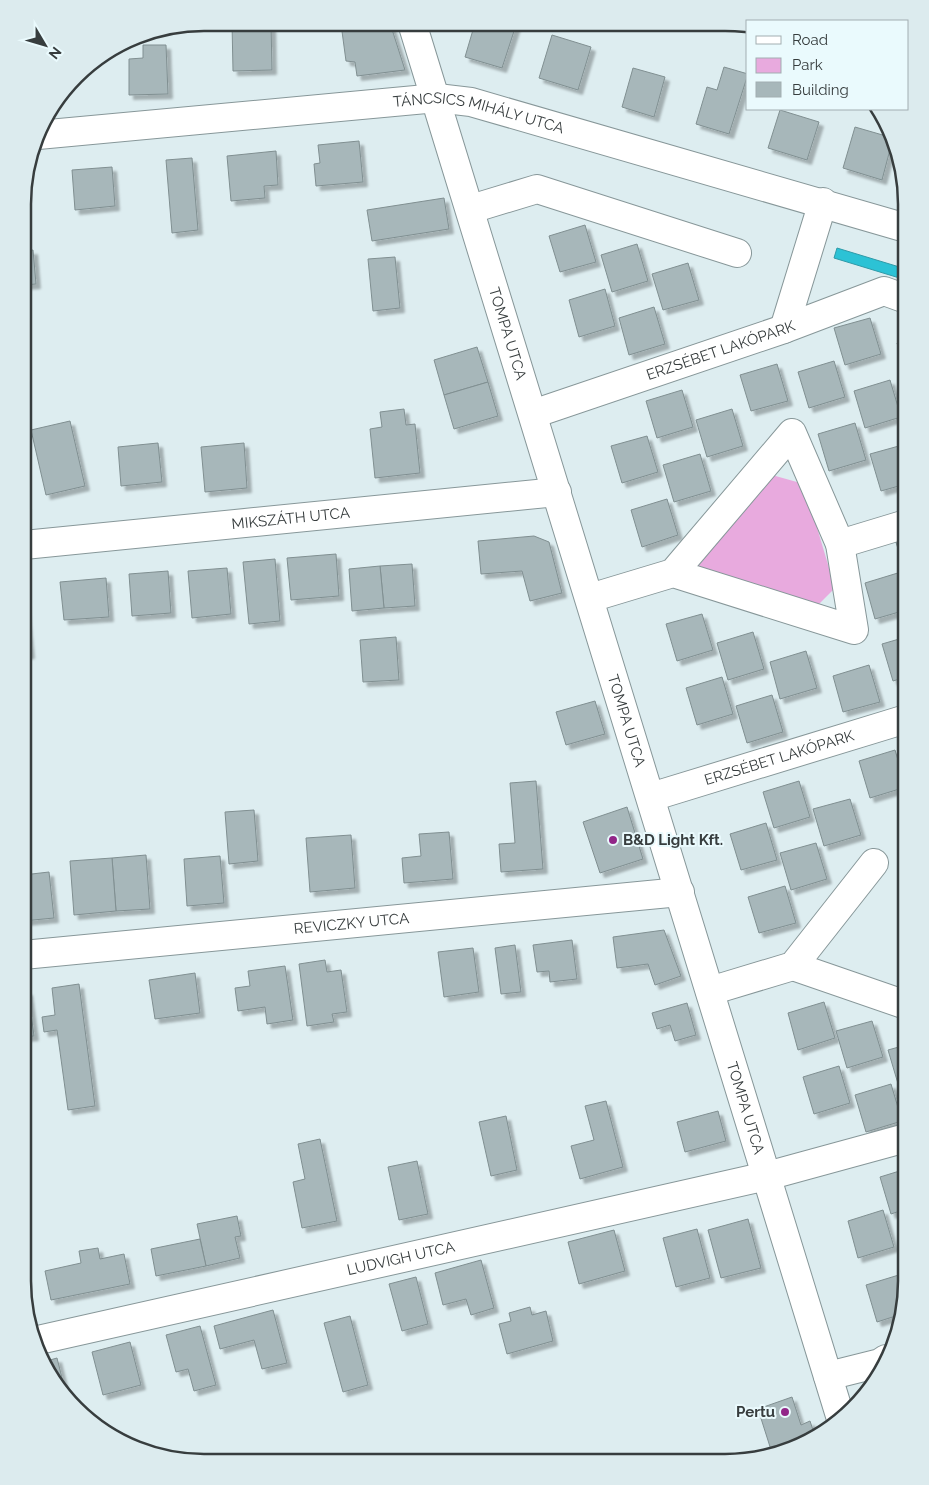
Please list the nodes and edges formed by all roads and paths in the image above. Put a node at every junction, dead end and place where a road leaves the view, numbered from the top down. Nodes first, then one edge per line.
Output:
1 (415, 32) edge
2 (437, 98) junction
3 (45, 135) edge
4 (823, 202) junction
5 (471, 209) junction
6 (898, 225) edge
7 (737, 253) dead end
8 (898, 296) edge
9 (784, 329) junction
10 (534, 414) junction
11 (557, 492) junction
12 (898, 527) edge
13 (31, 544) edge
14 (840, 544) junction
15 (673, 573) junction
16 (590, 598) junction
17 (898, 722) edge
18 (651, 797) junction
19 (874, 863) dead end
20 (680, 892) junction
21 (31, 954) edge
22 (793, 966) junction
23 (710, 991) junction
24 (897, 1002) edge
25 (897, 1140) edge
26 (767, 1176) junction
27 (42, 1339) edge
28 (876, 1364) edge
29 (828, 1376) junction
30 (838, 1411) edge

1 - 2 street, TOMPA UTCA
2 - 3 street, TÁNCSICS MIHÁLY UTCA
2 - 4 street, TÁNCSICS MIHÁLY UTCA
2 - 5 street, TOMPA UTCA
4 - 6 street, TÁNCSICS MIHÁLY UTCA
4 - 9 street
5 - 7 street
5 - 10 street, TOMPA UTCA
8 - 9 street, ERZSÉBET LAKÓPARK
9 - 10 street, ERZSÉBET LAKÓPARK
10 - 11 street, TOMPA UTCA
11 - 13 street, MIKSZÁTH UTCA
11 - 16 street, TOMPA UTCA
12 - 14 street
14 - 15 street
14 - 15 street
15 - 16 street
16 - 18 street, TOMPA UTCA
17 - 18 street, ERZSÉBET LAKÓPARK
18 - 20 street, TOMPA UTCA
19 - 22 street
20 - 21 street, REVICZKY UTCA
20 - 23 street, TOMPA UTCA
22 - 23 street
22 - 24 street
23 - 26 street, TOMPA UTCA
25 - 26 street, LUDVIGH UTCA
26 - 27 street, LUDVIGH UTCA
26 - 29 street, TOMPA UTCA
28 - 29 street
29 - 30 street, TOMPA UTCA

